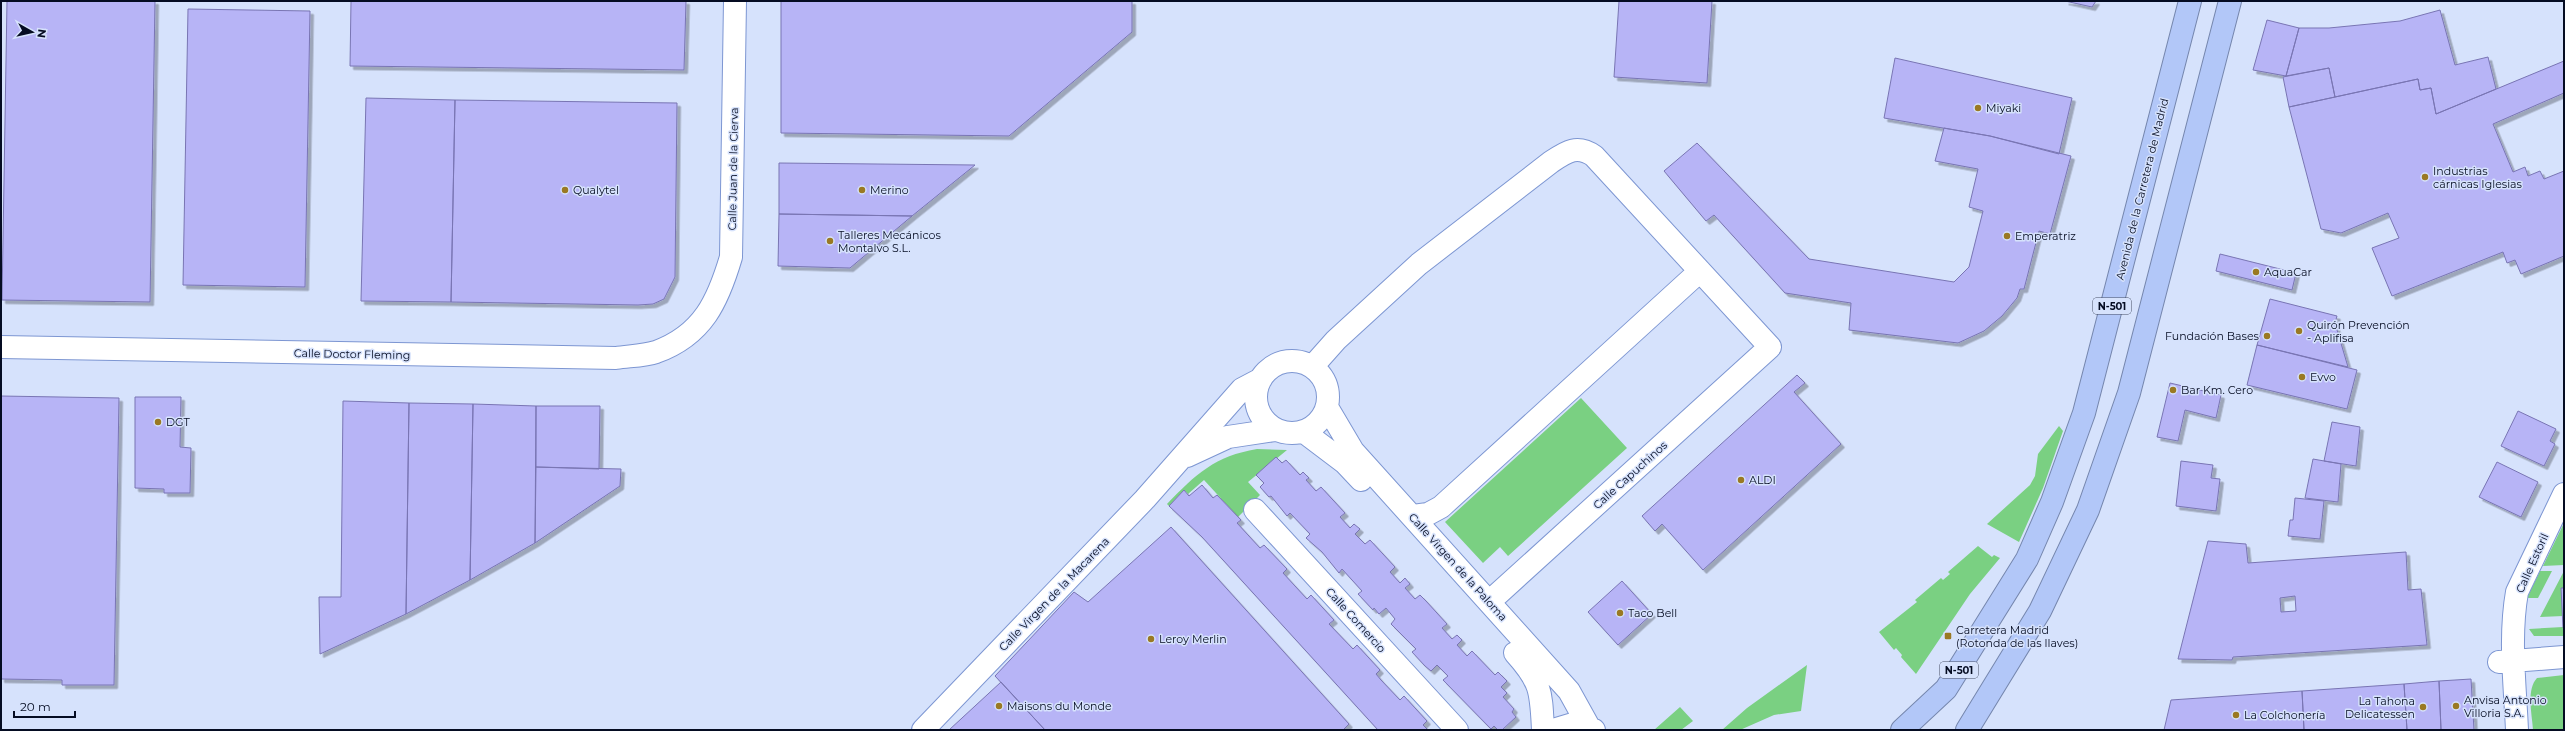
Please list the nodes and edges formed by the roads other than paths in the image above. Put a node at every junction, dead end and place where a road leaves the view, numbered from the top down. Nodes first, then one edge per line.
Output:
1 (735, 1) edge
2 (2190, 1) edge
3 (2230, 1) edge
4 (1700, 271) junction
5 (696, 327) joint
6 (1, 347) edge
7 (1312, 367) junction
8 (1261, 379) junction
9 (1327, 407) junction
10 (1275, 430) junction
11 (1304, 432) junction
12 (1184, 458) junction
13 (2564, 494) edge
14 (1255, 510) dead end
15 (1413, 516) junction
16 (1489, 602) junction
17 (2564, 657) edge
18 (2506, 661) junction
19 (1592, 728) edge
20 (923, 730) edge
21 (1457, 730) edge
22 (1543, 730) edge
23 (1553, 730) edge
24 (1902, 730) edge
25 (1967, 730) edge
26 (2517, 730) edge

1 - 5 street, Calle Juan de la Cierva
2 - 24 highway, Avenida de la Carretera de Madrid / N-501
3 - 25 highway
4 - 7 street
4 - 15 street
4 - 16 street, Calle Capuchinos
5 - 6 street, Calle Doctor Fleming
7 - 8 street
7 - 9 street
8 - 10 street
8 - 12 street, Calle Virgen de la Macarena
9 - 11 street
9 - 15 street, Calle Virgen de la Paloma
10 - 11 street
10 - 12 street, Calle Virgen de la Macarena
11 - 22 street, Calle Virgen de la Paloma
12 - 20 street, Calle Virgen de la Macarena
13 - 18 street, Calle Estoril
14 - 21 street, Calle Comercio
15 - 16 street, Calle Virgen de la Paloma
16 - 19 street, Calle Virgen de la Paloma
17 - 18 street
18 - 26 street, Calle Estoril
19 - 23 street

